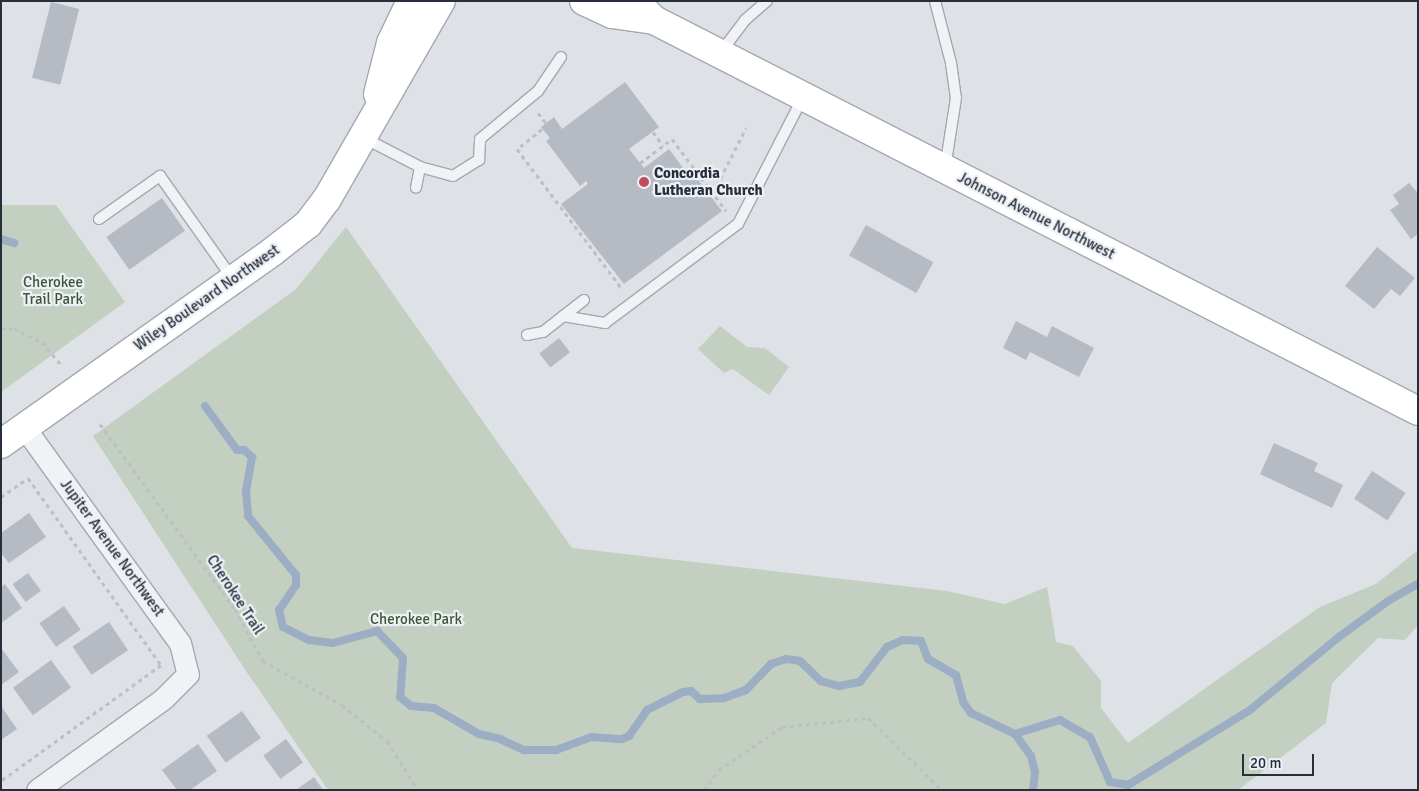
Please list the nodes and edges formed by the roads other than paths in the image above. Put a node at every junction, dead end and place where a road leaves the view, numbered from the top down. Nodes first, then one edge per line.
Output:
1 (411, 1) edge
2 (441, 1) edge
3 (584, 1) edge
4 (635, 1) edge
5 (767, 1) edge
6 (935, 1) edge
7 (654, 20) junction
8 (720, 54) junction
9 (561, 57) dead end
10 (803, 96) junction
11 (367, 126) junction
12 (420, 167) junction
13 (945, 169) junction
14 (416, 188) dead end
15 (99, 219) dead end
16 (233, 280) junction
17 (584, 300) dead end
18 (563, 316) junction
19 (527, 336) dead end
20 (1417, 409) edge
21 (24, 427) junction
22 (1, 444) edge
23 (37, 790) edge

1 - 11 street, Wiley Boulevard Northwest
2 - 11 street, Wiley Boulevard Northwest
3 - 7 street, Johnson Avenue Northwest
4 - 7 street, Johnson Avenue Northwest
5 - 8 lane
6 - 13 lane
7 - 8 street, Johnson Avenue Northwest
8 - 10 street, Johnson Avenue Northwest
9 - 12 lane
10 - 13 street, Johnson Avenue Northwest
10 - 18 lane
11 - 12 lane
11 - 16 street, Wiley Boulevard Northwest
12 - 14 lane
13 - 20 street, Johnson Avenue Northwest
15 - 16 lane
16 - 21 street, Wiley Boulevard Northwest
17 - 18 lane
18 - 19 lane
21 - 22 street, Wiley Boulevard Northwest
21 - 23 street, Jupiter Avenue Northwest

